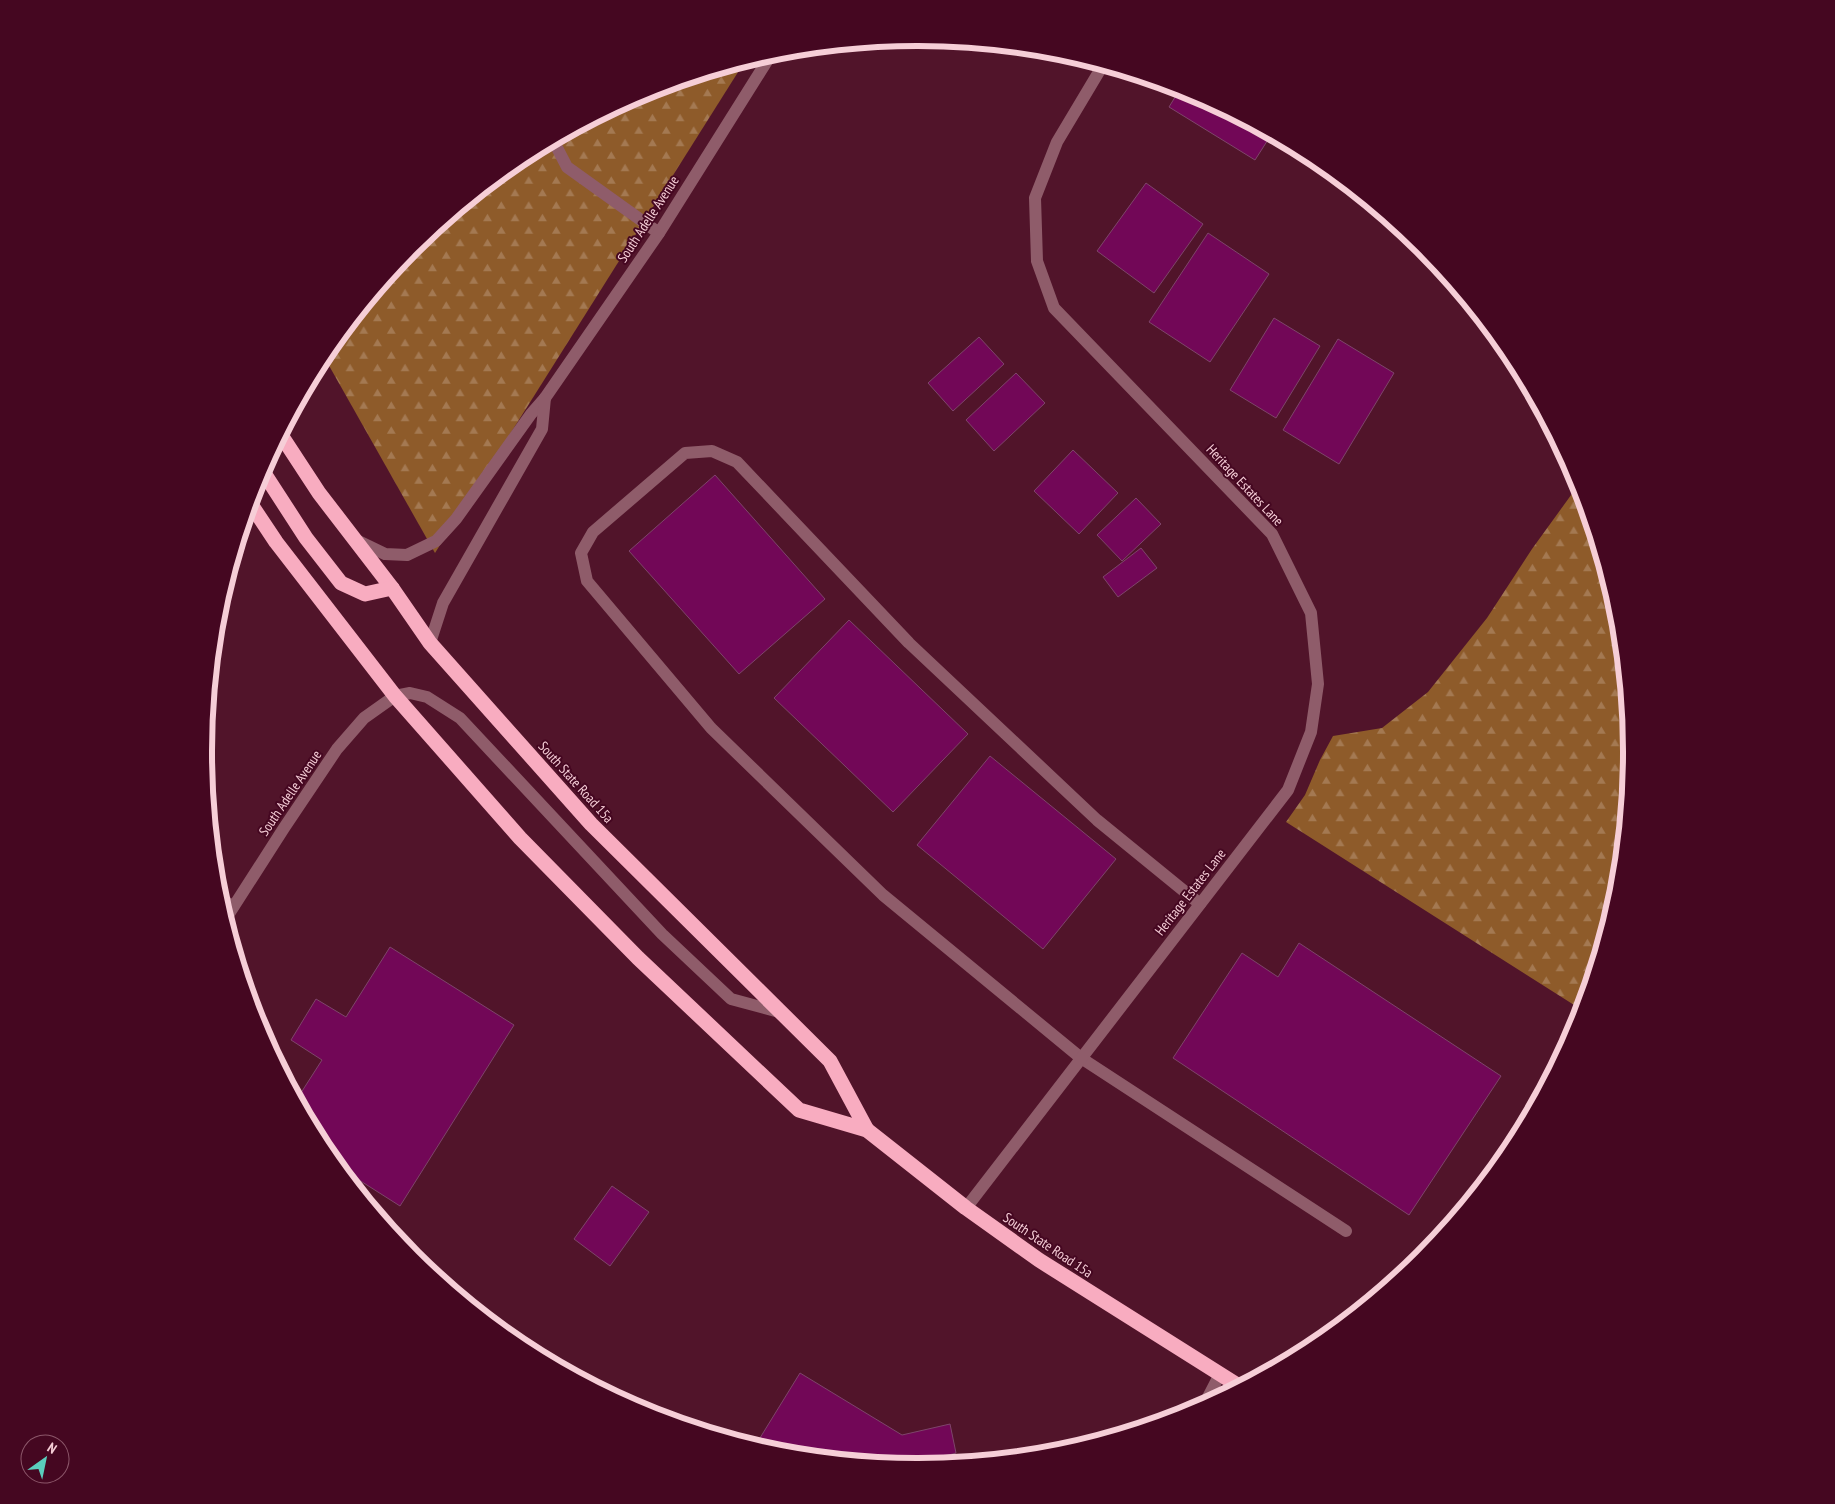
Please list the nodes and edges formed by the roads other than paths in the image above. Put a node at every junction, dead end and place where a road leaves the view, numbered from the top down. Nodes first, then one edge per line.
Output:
1 (766, 63) edge
2 (1101, 70) edge
3 (556, 146) edge
4 (659, 233) junction
5 (545, 398) junction
6 (285, 441) edge
7 (267, 478) edge
8 (255, 510) edge
9 (355, 540) junction
10 (392, 588) junction
11 (430, 643) junction
12 (395, 696) junction
13 (228, 904) edge
14 (1200, 904) junction
15 (233, 907) junction
16 (230, 911) edge
17 (782, 1013) junction
18 (1081, 1058) junction
19 (867, 1130) junction
20 (966, 1208) junction
21 (1346, 1231) dead end
22 (1220, 1374) junction
23 (1234, 1383) edge
24 (1210, 1394) edge

1 - 4 street, South Adelle Avenue
2 - 14 street, Heritage Estates Lane
3 - 4 street
4 - 5 street, South Adelle Avenue
5 - 9 street, South Adelle Avenue
5 - 11 street, South Adelle Avenue
6 - 9 highway, South State Road 15a
7 - 10 highway
8 - 12 highway, South State Road 15a
9 - 10 highway, South State Road 15a
10 - 11 highway, South State Road 15a
11 - 17 highway, South State Road 15a
12 - 15 street, South Adelle Avenue
12 - 17 street
12 - 19 highway, South State Road 15a
13 - 15 street
14 - 18 street, Heritage Estates Lane
14 - 18 street
15 - 16 street, South Adelle Avenue
17 - 19 highway, South State Road 15a
18 - 20 street, Heritage Estates Lane
18 - 21 street
19 - 20 highway, South State Road 15a
20 - 22 highway, South State Road 15a
22 - 23 highway, South State Road 15a
22 - 24 street

